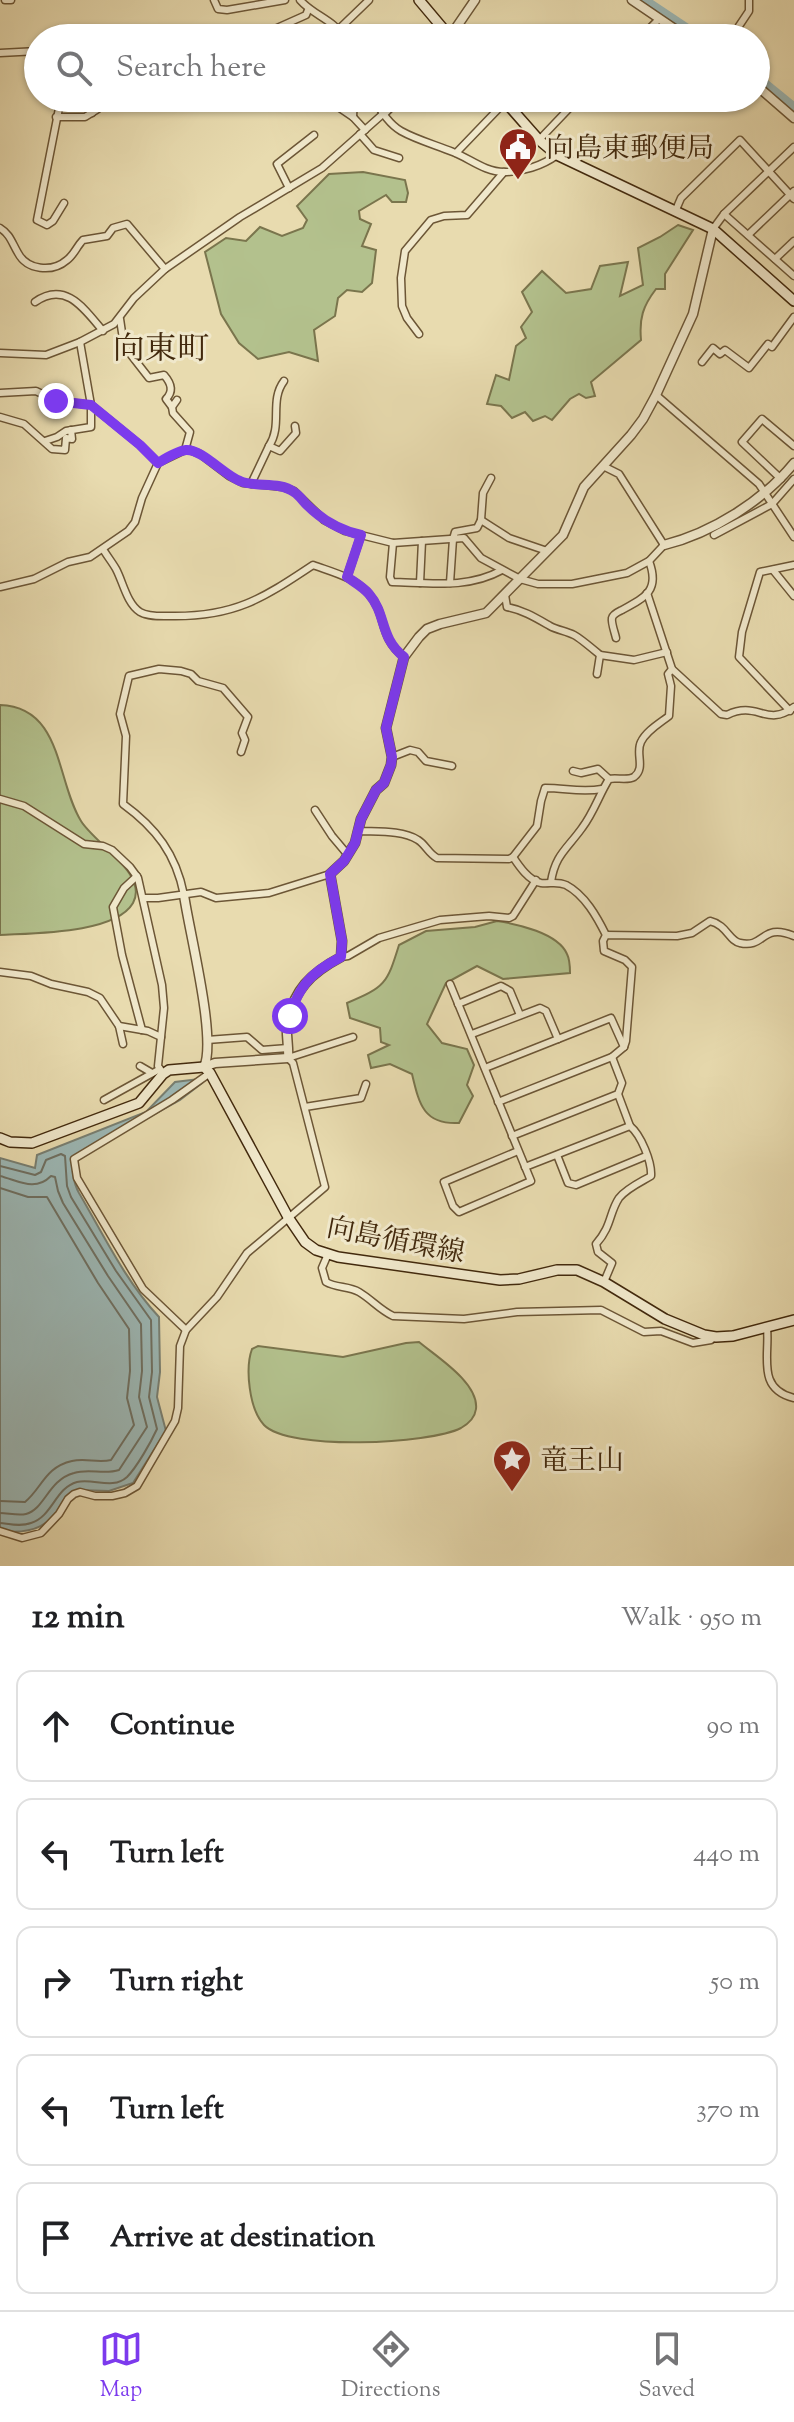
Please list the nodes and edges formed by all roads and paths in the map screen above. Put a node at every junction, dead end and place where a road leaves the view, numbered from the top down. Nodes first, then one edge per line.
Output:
1 (214, 0) edge
2 (285, 0) edge
3 (300, 0) edge
4 (369, 0) edge
5 (419, 0) edge
6 (475, 0) edge
7 (632, 0) edge
8 (749, 0) edge
9 (308, 10) junction
10 (659, 19) junction
11 (286, 24) edge
12 (331, 24) edge
13 (344, 24) edge
14 (439, 24) edge
15 (459, 24) edge
16 (654, 24) edge
17 (667, 24) edge
18 (740, 24) edge
19 (24, 52) edge
20 (0, 53) edge
21 (770, 97) edge
22 (57, 112) edge
23 (93, 112) edge
24 (346, 112) edge
25 (353, 112) edge
26 (492, 112) edge
27 (514, 112) edge
28 (566, 112) edge
29 (384, 113) joint
30 (56, 117) junction
31 (353, 117) junction
32 (794, 118) edge
33 (362, 132) junction
34 (314, 135) dead end
35 (539, 140) junction
36 (794, 147) edge
37 (456, 153) junction
38 (557, 155) junction
39 (399, 158) dead end
40 (504, 172) junction
41 (768, 172) junction
42 (289, 188) junction
43 (793, 195) edge
44 (64, 203) dead end
45 (675, 212) junction
46 (724, 214) junction
47 (0, 228) edge
48 (713, 229) junction
49 (748, 235) junction
50 (794, 241) edge
51 (775, 259) junction
52 (165, 269) junction
53 (794, 276) edge
54 (794, 301) edge
55 (35, 302) dead end
56 (794, 317) edge
57 (120, 319) junction
58 (103, 331) junction
59 (419, 334) dead end
60 (80, 342) junction
61 (0, 353) edge
62 (702, 362) dead end
63 (284, 381) dead end
64 (0, 393) edge
65 (656, 395) junction
66 (177, 400) dead end
67 (91, 405) junction
68 (172, 407) junction
69 (0, 417) edge
70 (295, 426) dead end
71 (71, 430) junction
72 (45, 441) junction
73 (269, 446) junction
74 (794, 446) edge
75 (185, 450) junction
76 (158, 463) junction
77 (794, 463) edge
78 (603, 466) junction
79 (491, 478) dead end
80 (781, 479) junction
81 (794, 479) edge
82 (251, 484) junction
83 (764, 492) junction
84 (772, 504) junction
85 (481, 520) junction
86 (361, 535) junction
87 (714, 535) dead end
88 (794, 537) edge
89 (453, 539) junction
90 (422, 541) junction
91 (393, 543) junction
92 (664, 545) junction
93 (103, 549) junction
94 (548, 552) junction
95 (649, 561) junction
96 (794, 565) edge
97 (502, 570) junction
98 (773, 570) junction
99 (347, 577) junction
100 (520, 579) junction
101 (420, 583) junction
102 (450, 583) junction
103 (0, 587) edge
104 (647, 593) junction
105 (505, 595) junction
106 (794, 596) edge
107 (616, 638) dead end
108 (667, 652) junction
109 (600, 655) junction
110 (404, 657) junction
111 (672, 669) junction
112 (597, 674) dead end
113 (792, 709) edge
114 (241, 752) dead end
115 (392, 757) junction
116 (452, 766) dead end
117 (573, 771) dead end
118 (609, 779) junction
119 (602, 789) junction
120 (0, 799) edge
121 (315, 810) dead end
122 (359, 831) junction
123 (348, 855) junction
124 (513, 857) junction
125 (330, 874) junction
126 (137, 876) junction
127 (536, 880) junction
128 (551, 882) junction
129 (184, 895) junction
130 (143, 898) junction
131 (606, 935) junction
132 (794, 936) edge
133 (341, 957) junction
134 (0, 972) edge
135 (450, 984) dead end
136 (458, 1004) junction
137 (520, 1015) junction
138 (119, 1026) junction
139 (142, 1030) junction
140 (472, 1034) junction
141 (161, 1037) junction
142 (353, 1037) dead end
143 (558, 1039) junction
144 (207, 1040) junction
145 (123, 1044) dead end
146 (624, 1047) junction
147 (288, 1053) junction
148 (612, 1057) junction
149 (140, 1066) dead end
150 (485, 1068) junction
151 (207, 1070) junction
152 (158, 1072) junction
153 (366, 1084) dead end
154 (618, 1094) junction
155 (104, 1100) dead end
156 (498, 1102) junction
157 (305, 1107) junction
158 (630, 1126) junction
159 (512, 1136) junction
160 (0, 1138) edge
161 (518, 1151) junction
162 (557, 1155) junction
163 (646, 1156) junction
164 (525, 1167) junction
165 (288, 1217) junction
166 (328, 1254) junction
167 (604, 1282) junction
168 (794, 1320) edge
169 (767, 1328) junction
170 (186, 1330) junction
171 (711, 1336) junction
172 (794, 1398) edge
173 (0, 1531) edge

1 - 2 street
3 - 9 street
4 - 13 street
5 - 14 main road
6 - 15 street
7 - 10 street
8 - 18 street
9 - 11 street
9 - 12 street
10 - 16 street
10 - 17 street
19 - 20 street
21 - 32 street
22 - 30 street
23 - 30 street
24 - 31 street
25 - 31 street
26 - 37 street
27 - 35 main road
28 - 35 street
29 - 33 street
29 - 37 street
30 - 44 street
31 - 33 street
33 - 39 street
33 - 42 street
34 - 42 street
35 - 38 main road
36 - 41 street
37 - 40 street
38 - 40 street
38 - 45 main road
40 - 59 street
41 - 43 street
41 - 45 street
41 - 46 street
42 - 52 street
43 - 49 street
45 - 48 main road
46 - 48 street
46 - 49 street
47 - 52 street
48 - 54 main road
48 - 65 street
49 - 51 street
50 - 51 street
51 - 53 street
52 - 57 street
55 - 58 street
56 - 62 street
57 - 58 street
57 - 68 street
58 - 60 street
60 - 61 street
60 - 67 street
63 - 73 street
64 - 67 street
65 - 78 street
65 - 83 street
66 - 68 street
67 - 71 street
67 - 76 street
68 - 75 street
69 - 72 street
70 - 73 street
71 - 72 street
71 - 72 street
73 - 82 street
74 - 80 street
75 - 76 street
75 - 82 street
76 - 93 street
77 - 80 street
78 - 92 street
78 - 94 street
79 - 85 street
80 - 83 street
81 - 84 street
82 - 86 street
83 - 84 street
83 - 92 street
84 - 87 street
84 - 88 street
85 - 89 street
85 - 94 street
86 - 91 street
86 - 99 street
89 - 90 street
89 - 97 street
89 - 102 street
90 - 91 street
90 - 101 street
91 - 101 street
92 - 95 street
93 - 99 street
93 - 103 street
94 - 100 street
95 - 100 street
95 - 104 street
96 - 98 street
97 - 100 street
97 - 102 street
98 - 106 street
98 - 113 street
99 - 110 street
100 - 105 street
101 - 102 street
104 - 107 street
104 - 108 street
105 - 109 street
105 - 110 street
108 - 109 street
108 - 111 street
109 - 112 street
110 - 115 street
111 - 113 street
111 - 118 street
114 - 129 street
115 - 116 street
115 - 122 street
117 - 118 street
118 - 119 street
119 - 124 street
119 - 128 street
120 - 126 street
121 - 123 street
122 - 123 street
122 - 124 street
123 - 125 street
124 - 127 street
125 - 129 street
125 - 133 street
126 - 130 street
126 - 139 street
127 - 128 street
127 - 133 street
128 - 131 street
129 - 130 street
129 - 144 street
130 - 141 street
131 - 132 street
131 - 146 street
133 - 147 street
134 - 138 street
135 - 136 street
136 - 137 street
136 - 140 street
137 - 140 street
137 - 143 street
138 - 139 street
138 - 145 street
139 - 141 street
140 - 150 street
141 - 152 street
142 - 147 street
143 - 146 street
143 - 150 street
144 - 147 street
144 - 151 street
146 - 148 street
147 - 151 street
147 - 157 street
148 - 154 street
148 - 156 street
149 - 152 street
150 - 156 street
151 - 152 main road
151 - 165 main road, 向島循環線
151 - 170 street
152 - 155 street
152 - 160 main road
153 - 157 street
154 - 158 street
154 - 159 street
156 - 159 street
157 - 165 street
158 - 162 street
158 - 163 street
159 - 161 street
161 - 164 street
161 - 164 street
162 - 163 street
162 - 164 street
163 - 167 street
165 - 166 main road, 向島循環線
165 - 170 street
166 - 167 main road, 向島循環線
166 - 171 street
167 - 171 main road, 向島循環線
168 - 169 main road, 向島循環線
169 - 171 main road, 向島循環線
169 - 172 street
170 - 173 street

